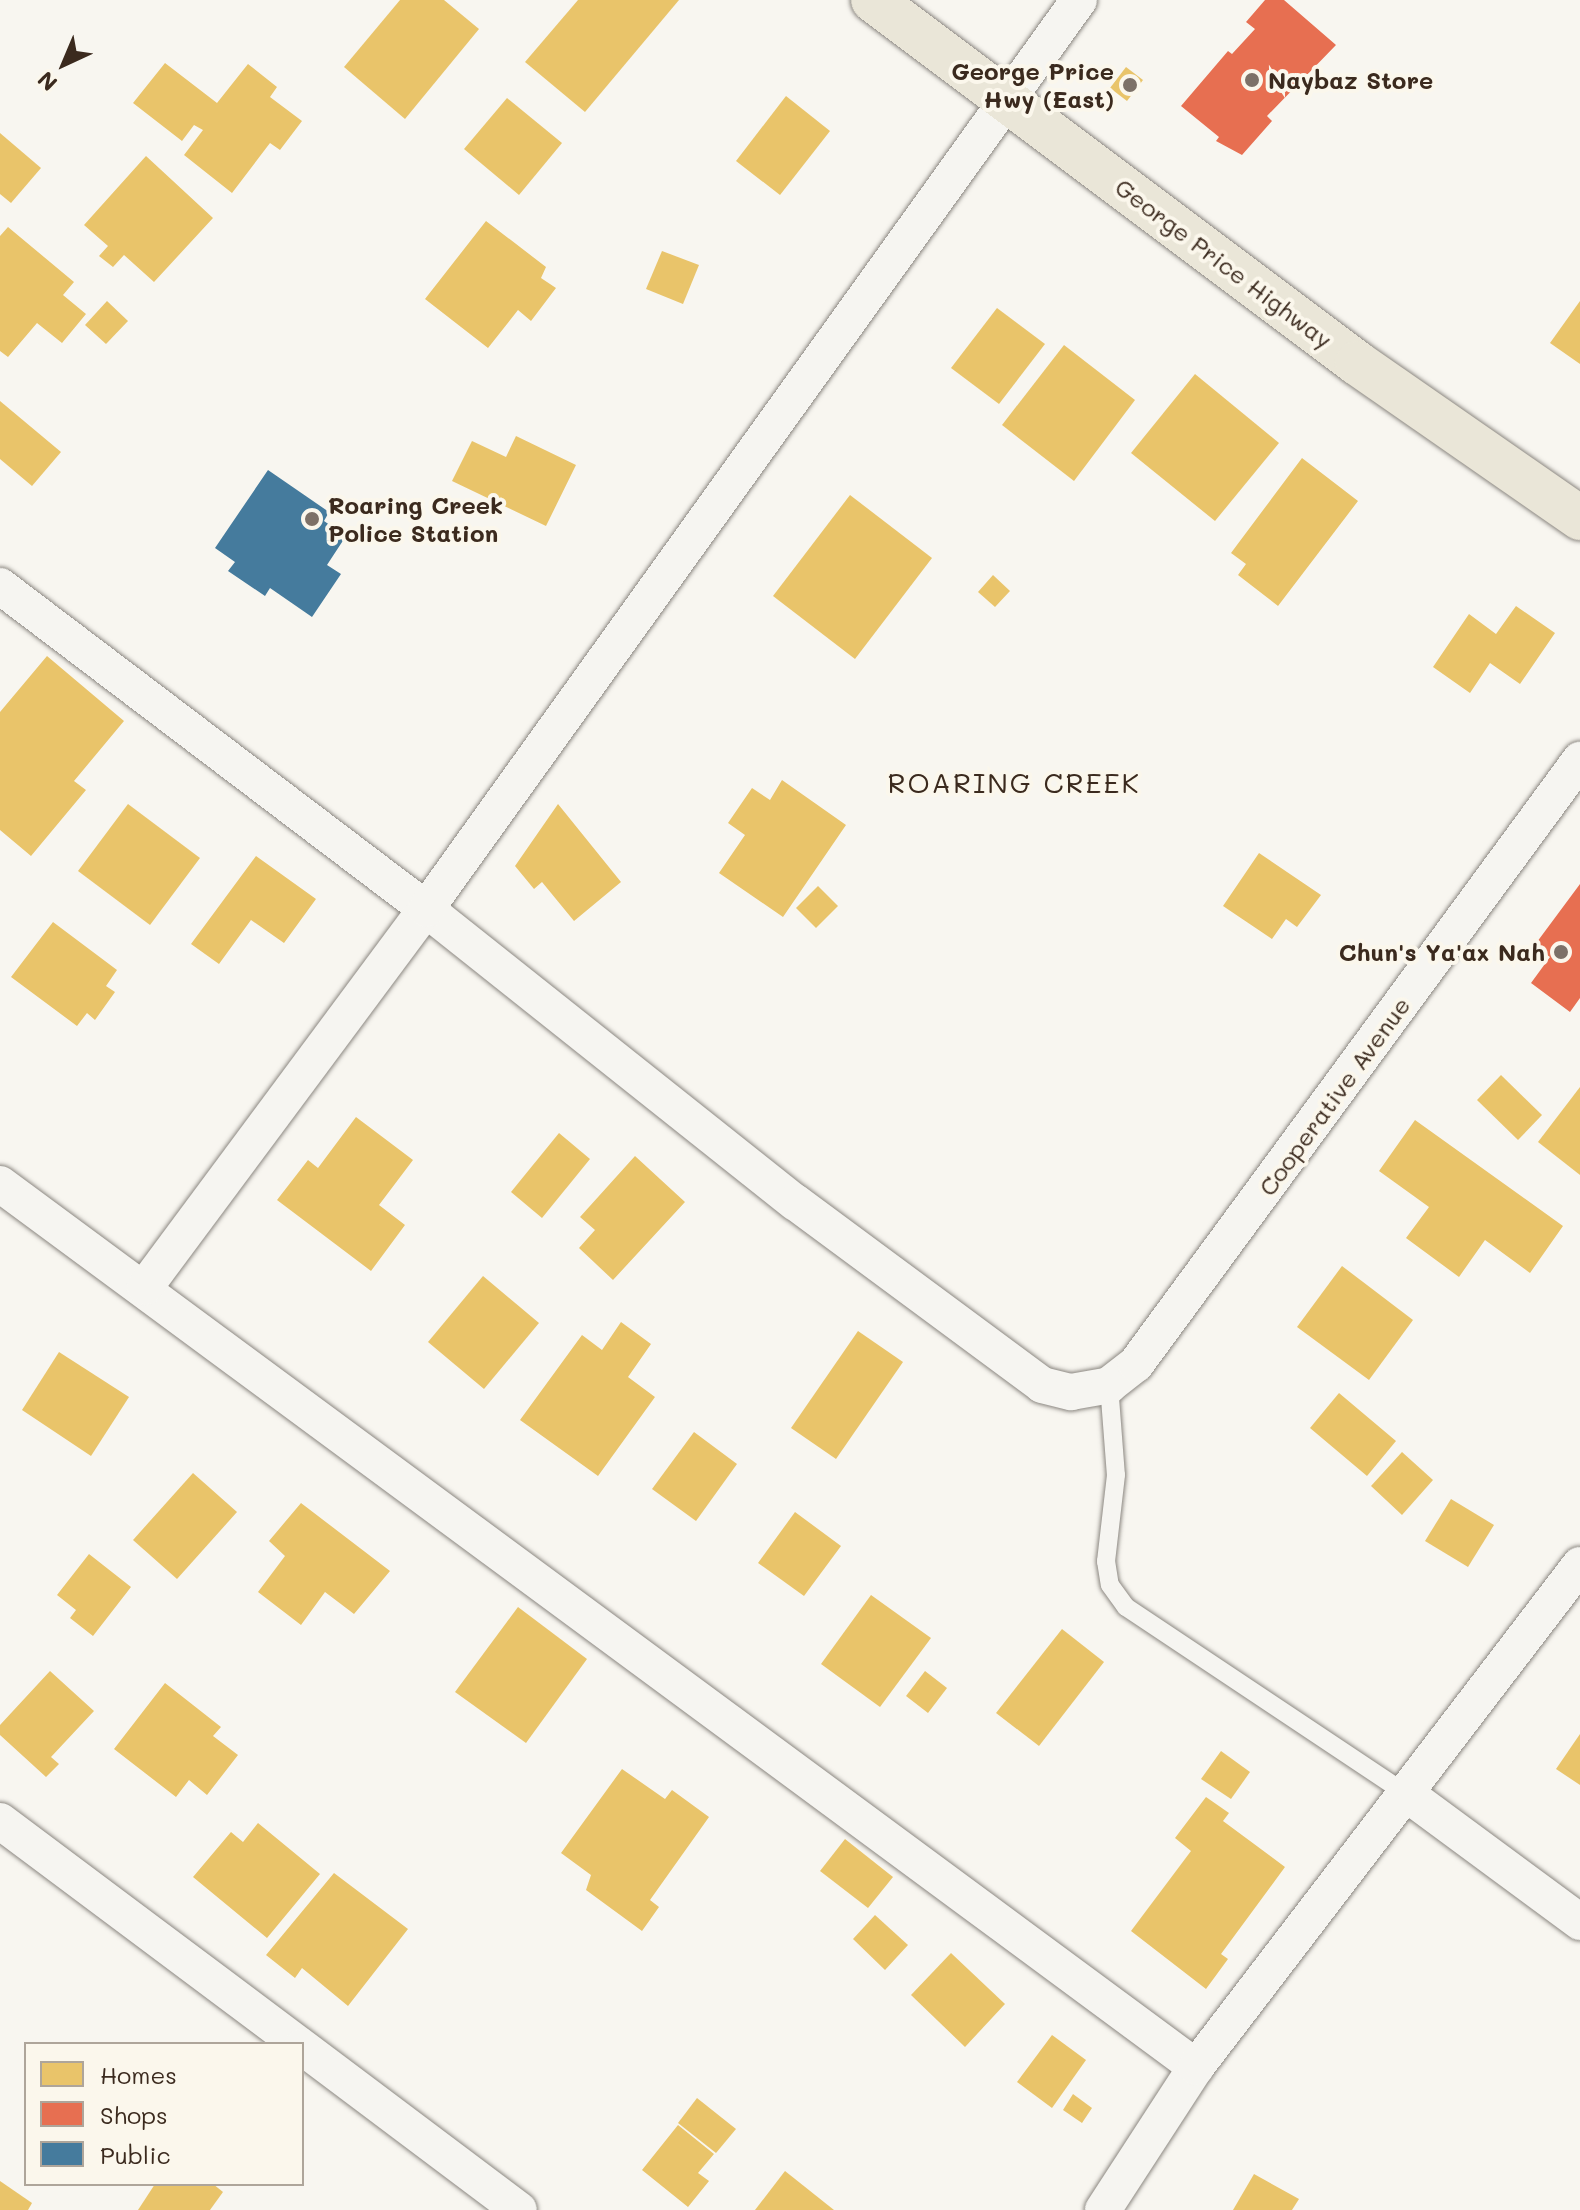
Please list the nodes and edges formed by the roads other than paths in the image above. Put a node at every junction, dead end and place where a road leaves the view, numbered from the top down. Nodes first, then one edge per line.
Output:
1 (873, 0) edge
2 (1079, 0) edge
3 (1008, 99) junction
4 (1580, 518) edge
5 (0, 586) edge
6 (1580, 760) edge
7 (426, 909) junction
8 (0, 1184) edge
9 (145, 1287) junction
10 (1109, 1385) junction
11 (1580, 1565) edge
12 (1408, 1795) junction
13 (0, 1821) edge
14 (1580, 1922) edge
15 (295, 2042) edge
16 (304, 2049) edge
17 (1196, 2067) junction
18 (519, 2210) edge
19 (1103, 2210) edge

1 - 3 highway, George Price Highway
2 - 3 street
3 - 4 highway, George Price Highway
3 - 7 street
5 - 7 street
6 - 10 street, Cooperative Avenue
7 - 9 street
7 - 10 street
8 - 9 street
9 - 17 street
10 - 12 lane
11 - 12 street
12 - 14 street
12 - 17 street
13 - 15 street
16 - 18 street
17 - 19 street

